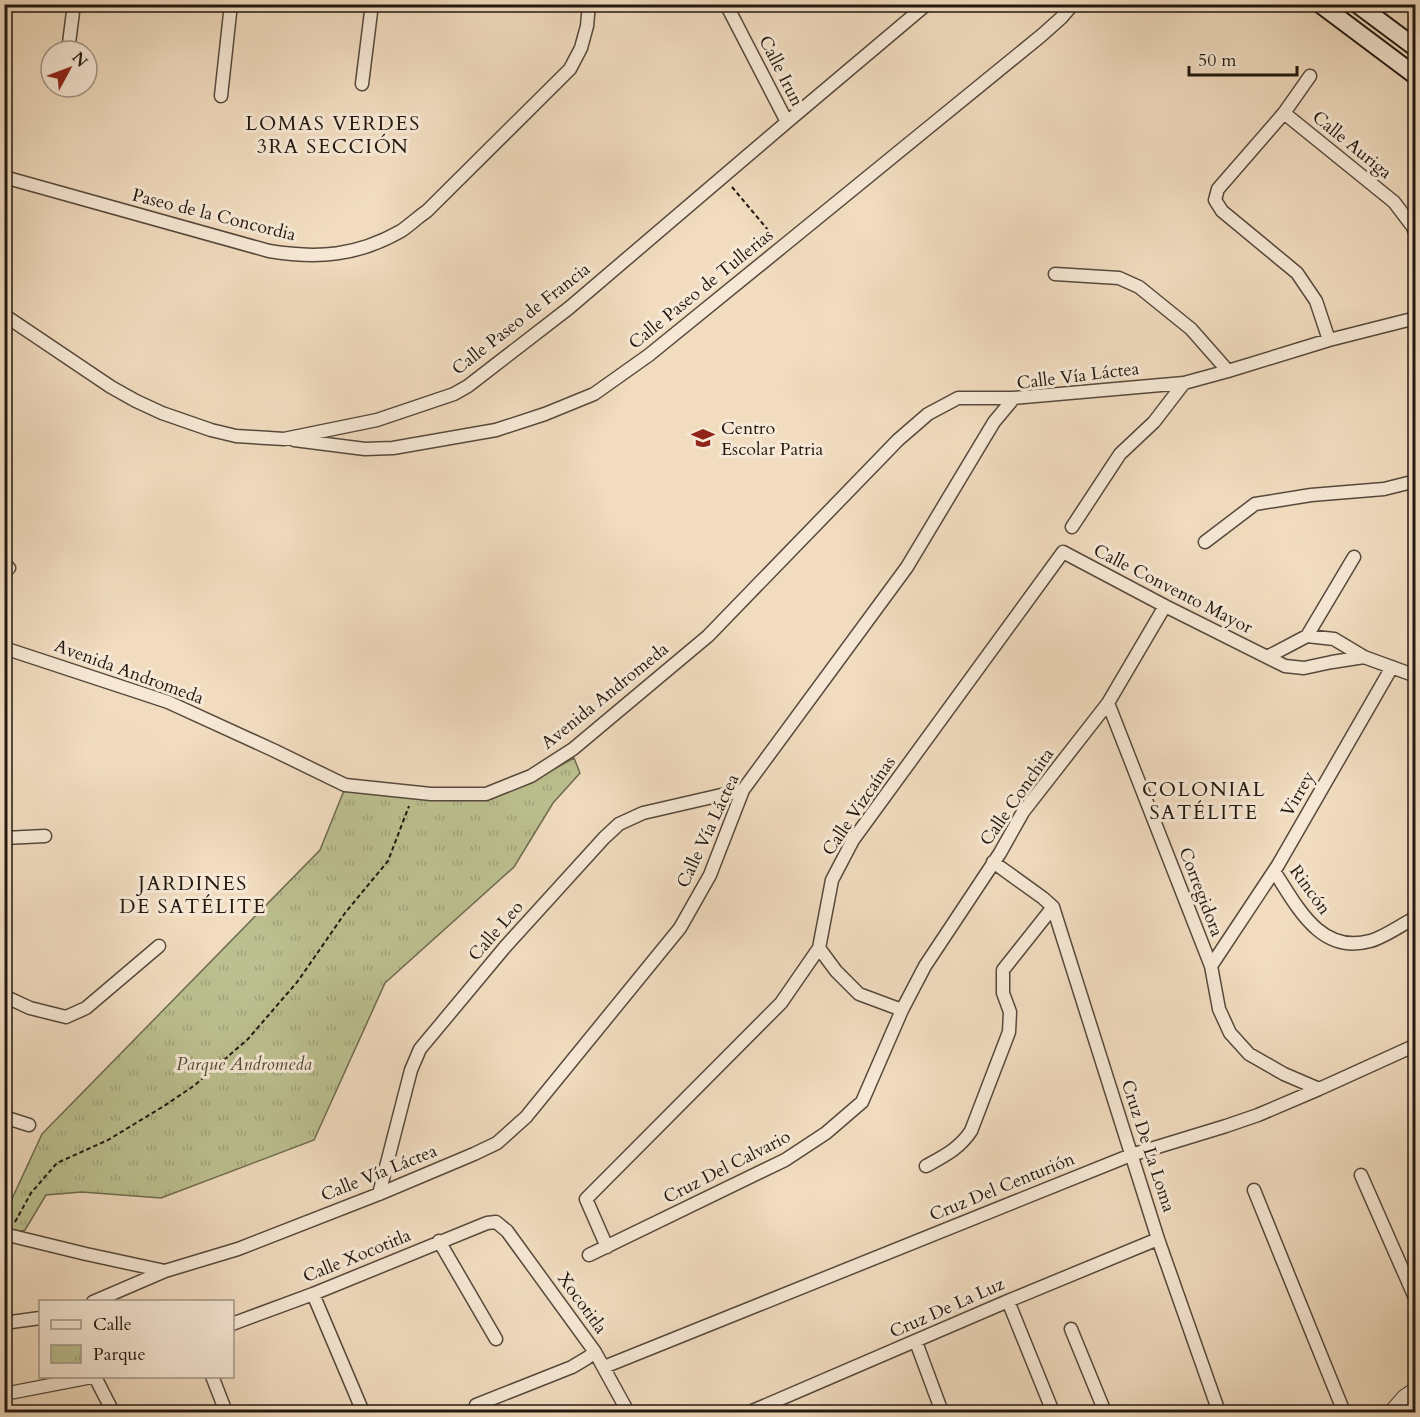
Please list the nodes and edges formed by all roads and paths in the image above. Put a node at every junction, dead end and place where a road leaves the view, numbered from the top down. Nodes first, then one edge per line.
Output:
1 (74, 4) edge
2 (231, 4) edge
3 (372, 4) edge
4 (589, 4) edge
5 (726, 4) edge
6 (927, 4) edge
7 (1073, 4) edge
8 (1320, 4) edge
9 (1357, 4) edge
10 (70, 39) edge
11 (1416, 48) edge
12 (1310, 76) dead end
13 (1416, 76) edge
14 (362, 84) dead end
15 (221, 96) dead end
16 (1284, 113) junction
17 (787, 122) junction
18 (723, 176) junction
19 (4, 177) edge
20 (1416, 235) edge
21 (782, 247) junction
22 (1055, 274) dead end
23 (4, 315) edge
24 (1416, 318) edge
25 (1329, 340) junction
26 (1228, 371) junction
27 (1185, 382) junction
28 (1014, 398) junction
29 (284, 439) junction
30 (1416, 481) edge
31 (1072, 527) dead end
32 (1205, 542) dead end
33 (1063, 552) joint
34 (1354, 557) dead end
35 (1165, 606) junction
36 (1307, 636) junction
37 (4, 648) edge
38 (1267, 657) junction
39 (1364, 657) junction
40 (1392, 667) junction
41 (1416, 676) edge
42 (1108, 703) junction
43 (742, 790) junction
44 (415, 792) junction
45 (45, 836) dead end
46 (4, 837) edge
47 (993, 862) junction
48 (1274, 871) junction
49 (1053, 907) junction
50 (1416, 917) edge
51 (159, 946) dead end
52 (819, 948) junction
53 (1211, 966) junction
54 (4, 996) edge
55 (902, 1011) junction
56 (1414, 1050) edge
57 (1319, 1089) junction
58 (4, 1117) edge
59 (29, 1125) dead end
60 (1131, 1155) junction
61 (926, 1166) dead end
62 (1360, 1175) dead end
63 (1254, 1190) dead end
64 (379, 1194) junction
65 (496, 1222) joint
66 (6, 1235) edge
67 (1158, 1239) junction
68 (439, 1241) junction
69 (607, 1247) junction
70 (589, 1255) dead end
71 (165, 1271) junction
72 (313, 1294) junction
73 (98, 1300) edge
74 (1416, 1300) edge
75 (1008, 1301) junction
76 (39, 1318) edge
77 (4, 1323) edge
78 (234, 1323) edge
79 (1071, 1329) dead end
80 (496, 1339) dead end
81 (916, 1342) junction
82 (595, 1352) junction
83 (604, 1367) junction
84 (91, 1378) edge
85 (96, 1378) edge
86 (212, 1378) edge
87 (1416, 1389) edge
88 (4, 1394) edge
89 (476, 1405) dead end
90 (113, 1413) edge
91 (226, 1413) edge
92 (363, 1413) edge
93 (628, 1413) edge
94 (750, 1413) edge
95 (942, 1413) edge
96 (1053, 1413) edge
97 (1105, 1413) edge
98 (1220, 1413) edge
99 (1344, 1413) edge
100 (1391, 1413) edge

1 - 10 street
2 - 15 street
3 - 14 street
4 - 19 street, Paseo de la Concordia
5 - 17 street, Calle Irun
6 - 17 street, Calle Paseo de Francia
7 - 21 street, Calle Paseo de Tullerias
8 - 13 main road
9 - 11 main road
12 - 16 street
16 - 20 street, Calle Auriga
16 - 25 street
17 - 18 street, Calle Paseo de Francia
18 - 21 path
18 - 29 street, Calle Paseo de Francia
21 - 29 street, Calle Paseo de Tullerias
22 - 26 street
23 - 29 street, Calle Paseo de Francia
24 - 25 street, Calle Vía Láctea
25 - 26 street, Calle Vía Láctea
26 - 27 street, Calle Vía Láctea
27 - 28 street, Calle Vía Láctea
27 - 31 street
28 - 43 street, Calle Vía Láctea
28 - 44 street, Avenida Andromeda
30 - 32 street
33 - 35 street, Calle Convento Mayor
33 - 52 street, Calle Vizcaínas
34 - 36 street
35 - 38 street, Calle Convento Mayor
35 - 42 street, Calle Conchita
36 - 38 street
36 - 39 street, Calle Convento Mayor
37 - 44 street, Avenida Andromeda
38 - 39 street, Calle Convento Mayor
39 - 40 street, Calle Convento Mayor
40 - 41 street, Calle Convento Mayor
40 - 48 street, Virrey
42 - 47 street, Calle Conchita
42 - 53 street, Corregidora
43 - 64 street, Calle Vía Láctea
43 - 64 street, Calle Leo
44 - 66 path
45 - 46 street
47 - 49 street
47 - 55 street, Calle Conchita
48 - 50 street, Rincón
48 - 53 street, Virrey
49 - 60 street, Cruz De La Loma
49 - 61 street
51 - 54 street
52 - 55 street
52 - 69 street, Calle Vizcaínas
53 - 57 street, Corregidora
55 - 69 street, Cruz Del Calvario
56 - 57 street, Cruz Del Centurión
57 - 60 street, Cruz Del Centurión
58 - 59 street
60 - 67 street, Cruz De La Loma
60 - 83 street, Cruz Del Centurión
62 - 74 street
63 - 99 street
64 - 71 street, Calle Vía Láctea
65 - 68 street, Calle Xocotitla
65 - 82 street, Xocotitla
66 - 71 street, Calle Vía Láctea
67 - 75 street, Cruz De La Luz
67 - 98 street, Cruz De La Loma
68 - 72 street, Calle Xocotitla
68 - 80 street
69 - 70 street, Cruz Del Calvario
71 - 73 street
72 - 78 street, Calle Xocotitla
72 - 92 street
75 - 81 street, Cruz De La Luz
75 - 96 street
76 - 77 street
79 - 97 street
81 - 94 street, Cruz De La Luz
81 - 95 street
82 - 83 street, Xocotitla
82 - 89 street
83 - 93 street, Xocotitla
84 - 88 street
85 - 90 street
86 - 91 street
87 - 100 street

